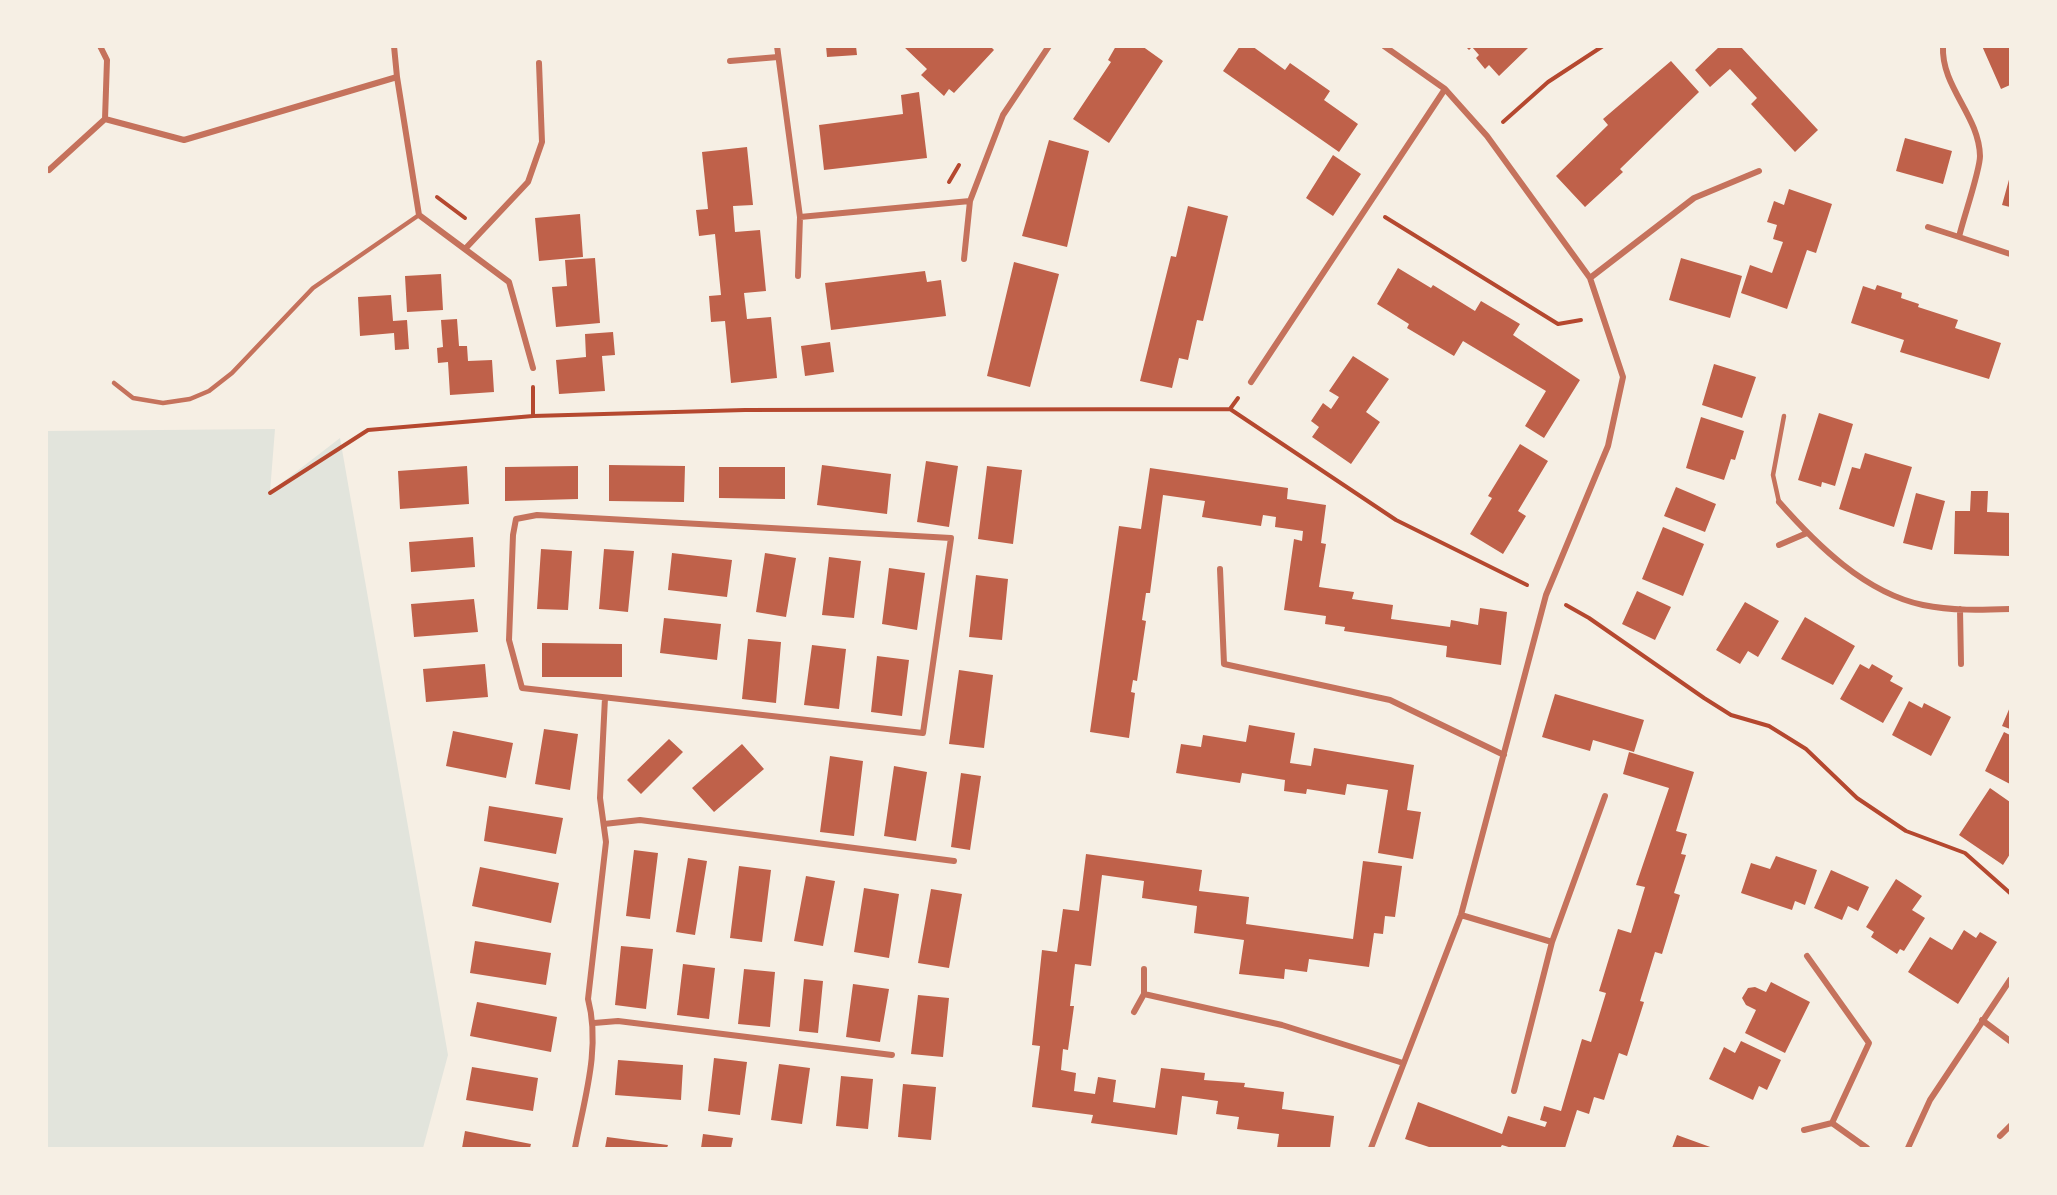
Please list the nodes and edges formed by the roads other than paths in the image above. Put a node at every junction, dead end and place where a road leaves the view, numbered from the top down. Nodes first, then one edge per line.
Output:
1 (100, 46) edge
2 (394, 46) edge
3 (777, 46) edge
4 (1049, 46) edge
5 (1383, 46) edge
6 (1942, 46) edge
7 (778, 57) junction
8 (730, 61) dead end
9 (538, 63) dead end
10 (397, 77) junction
11 (1445, 89) junction
12 (105, 119) junction
13 (49, 170) dead end
14 (1759, 171) dead end
15 (970, 201) junction
16 (419, 215) junction
17 (800, 218) junction
18 (1928, 227) dead end
19 (1959, 237) junction
20 (465, 249) junction
21 (2010, 254) edge
22 (964, 259) dead end
23 (798, 276) dead end
24 (1590, 278) junction
25 (533, 368) road end
26 (114, 382) dead end
27 (1251, 382) dead end
28 (1784, 416) dead end
29 (1779, 502) joint
30 (1807, 533) junction
31 (1779, 545) dead end
32 (1220, 569) dead end
33 (1960, 609) junction
34 (2010, 609) edge
35 (1961, 664) dead end
36 (605, 698) junction
37 (1504, 755) junction
38 (1605, 796) dead end
39 (604, 824) junction
40 (954, 861) dead end
41 (1461, 915) junction
42 (1552, 942) junction
43 (1807, 956) dead end
44 (1144, 969) dead end
45 (2010, 980) edge
46 (1144, 994) junction
47 (1134, 1012) dead end
48 (1982, 1020) junction
49 (594, 1023) junction
50 (2010, 1041) edge
51 (892, 1054) dead end
52 (1403, 1063) junction
53 (1515, 1091) dead end
54 (1832, 1123) junction
55 (2010, 1126) edge
56 (1804, 1130) dead end
57 (2000, 1136) dead end
58 (575, 1149) edge
59 (1371, 1149) edge
60 (1867, 1149) edge
61 (1908, 1149) edge

1 - 12 street
2 - 10 street
3 - 7 street
4 - 15 street
5 - 11 street
6 - 19 street
7 - 8 street
7 - 17 street
9 - 20 street
10 - 12 street
10 - 16 street
11 - 24 street
11 - 27 street
12 - 13 street
14 - 24 street
15 - 17 street
15 - 22 street
16 - 20 street
16 - 26 lane
17 - 23 street
18 - 19 street
19 - 21 street
20 - 25 street
24 - 37 street
28 - 29 lane
29 - 30 street
30 - 31 street
30 - 33 street
32 - 37 street
33 - 34 street
33 - 35 street
36 - 36 street
36 - 39 street
37 - 41 street
38 - 42 street
39 - 40 street
39 - 49 street
41 - 42 street
41 - 52 street
42 - 53 street
43 - 54 street
44 - 46 street
45 - 48 street
46 - 47 street
46 - 52 street
48 - 50 street
48 - 61 street
49 - 51 street
49 - 58 street
52 - 59 street
54 - 56 street
54 - 60 street
55 - 57 street

